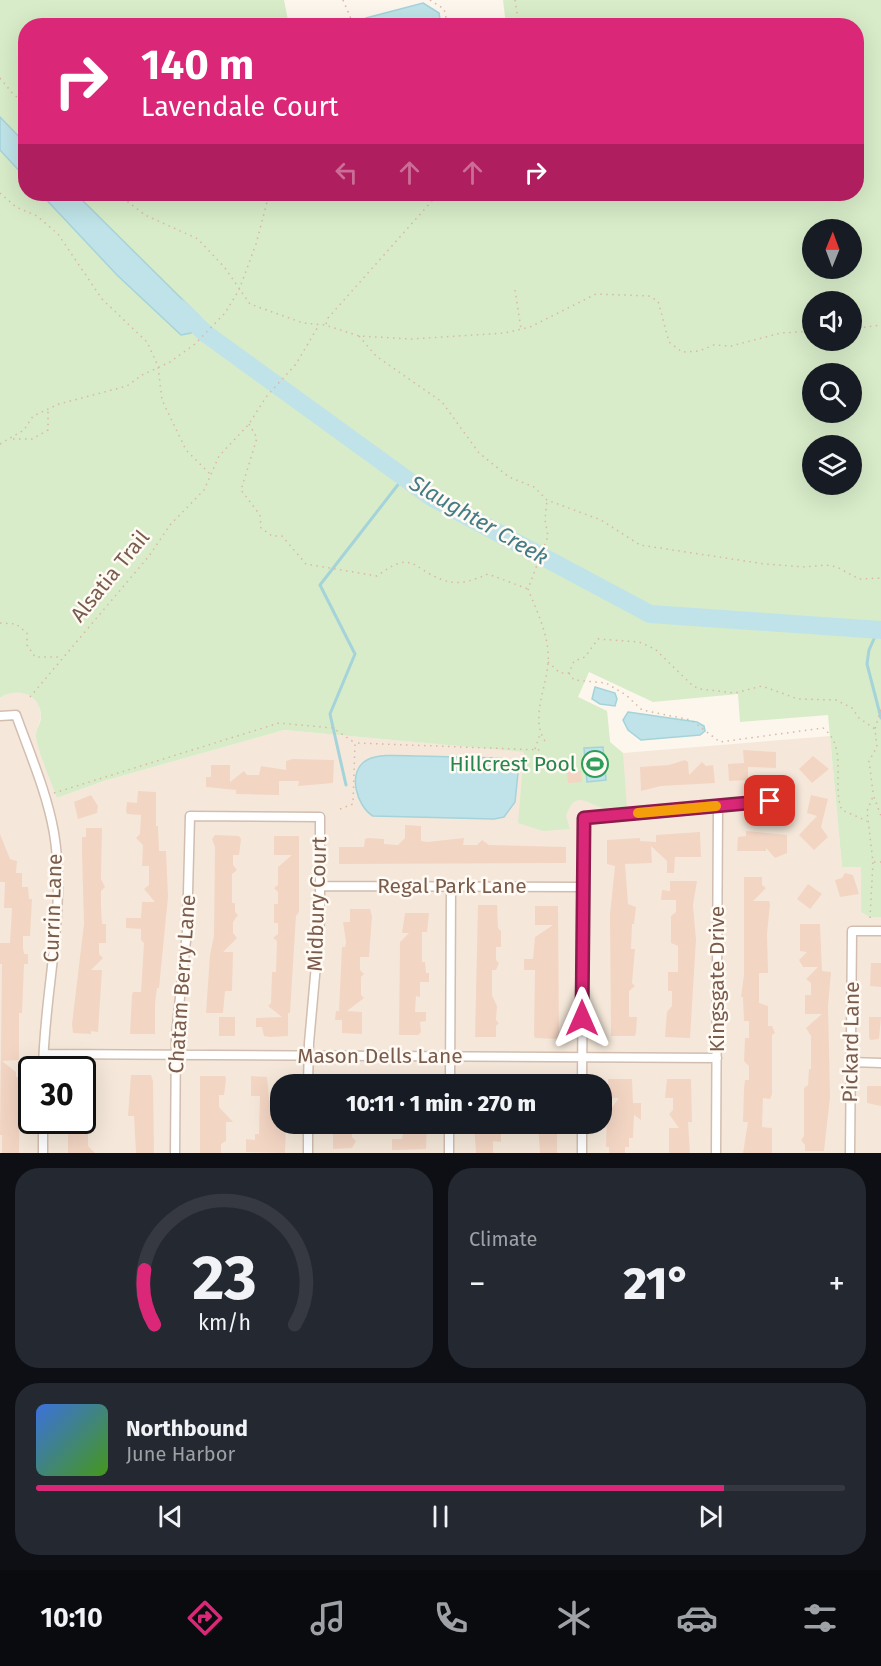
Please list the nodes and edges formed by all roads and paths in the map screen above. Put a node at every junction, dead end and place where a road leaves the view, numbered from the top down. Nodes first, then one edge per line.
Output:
1 (343, 0) edge
2 (430, 0) edge
3 (515, 0) edge
4 (351, 18) edge
5 (446, 18) edge
6 (518, 18) edge
7 (0, 78) edge
8 (18, 98) edge
9 (0, 193) edge
10 (127, 201) edge
11 (268, 201) edge
12 (432, 201) edge
13 (239, 290) junction
14 (515, 290) dead end
15 (319, 324) junction
16 (325, 325) junction
17 (881, 325) edge
18 (862, 328) edge
19 (521, 330) junction
20 (802, 331) edge
21 (359, 336) junction
22 (158, 366) junction
23 (48, 409) junction
24 (249, 424) junction
25 (12, 439) junction
26 (0, 444) edge
27 (211, 474) junction
28 (547, 500) junction
29 (881, 578) edge
30 (528, 590) junction
31 (0, 623) edge
32 (61, 657) junction
33 (548, 662) junction
34 (569, 673) junction
35 (30, 697) dead end
36 (881, 709) edge
37 (0, 716) edge
38 (874, 729) junction
39 (540, 734) junction
40 (545, 741) dead end
41 (355, 743) junction
42 (534, 750) junction
43 (542, 750) dead end
44 (54, 793) dead end
45 (873, 794) junction
46 (770, 801) dead end
47 (718, 806) junction
48 (340, 809) dead end
49 (190, 816) joint
50 (881, 816) edge
51 (867, 821) junction
52 (873, 862) junction
53 (881, 862) edge
54 (320, 886) junction
55 (450, 886) junction
56 (583, 887) junction
57 (870, 918) dead end
58 (881, 931) edge
59 (44, 1054) joint
60 (176, 1055) junction
61 (309, 1056) junction
62 (450, 1056) junction
63 (582, 1057) junction
64 (717, 1058) junction
65 (850, 1062) junction
66 (881, 1063) edge
67 (309, 1074) edge
68 (450, 1074) edge
69 (582, 1074) edge
70 (43, 1134) edge
71 (308, 1134) edge
72 (449, 1134) edge
73 (582, 1134) edge
74 (43, 1153) edge
75 (176, 1153) edge
76 (308, 1153) edge
77 (449, 1153) edge
78 (582, 1153) edge
79 (716, 1153) edge
80 (850, 1153) edge

1 - 4 path
2 - 5 path
3 - 6 path
7 - 8 path
9 - 22 path
10 - 13 path
11 - 13 path
12 - 16 path
13 - 15 path
13 - 22 path
14 - 19 path
15 - 16 path
15 - 24 path, Alsatia Trail
16 - 21 path
17 - 18 path
19 - 20 path
19 - 21 path
21 - 28 path
22 - 23 path
22 - 27 path
23 - 25 path
23 - 25 path
24 - 27 path, Alsatia Trail
24 - 30 path
25 - 26 path
27 - 32 path, Alsatia Trail
28 - 29 path
28 - 30 path
30 - 33 path
31 - 32 path
32 - 35 path, Alsatia Trail
33 - 34 path
33 - 39 path
34 - 38 path
34 - 51 path
36 - 38 path
37 - 59 street, Currin Lane
38 - 45 path
39 - 40 path
39 - 42 path
41 - 42 path
41 - 44 path
41 - 48 path
42 - 43 path
45 - 50 path
45 - 51 path
46 - 47 street
47 - 56 street
47 - 64 street, Kingsgate Drive
49 - 54 street, Midbury Court
49 - 60 street, Chatam Berry Lane
51 - 52 path
52 - 53 path
52 - 57 path
54 - 55 street, Regal Park Lane
54 - 61 street, Midbury Court
55 - 56 street, Regal Park Lane
55 - 62 street
56 - 63 street
58 - 65 street, Pickard Lane
59 - 60 street, Mason Dells Lane
60 - 61 street, Mason Dells Lane
60 - 75 street, Chatam Berry Lane
61 - 62 street, Mason Dells Lane
61 - 67 street, Midbury Court
62 - 63 street, Mason Dells Lane
62 - 68 street
63 - 64 street, Mason Dells Lane
63 - 69 street
64 - 79 street, Kingsgate Drive
65 - 66 street
65 - 80 street, Pickard Lane
70 - 74 street
71 - 76 street
72 - 77 street
73 - 78 street

